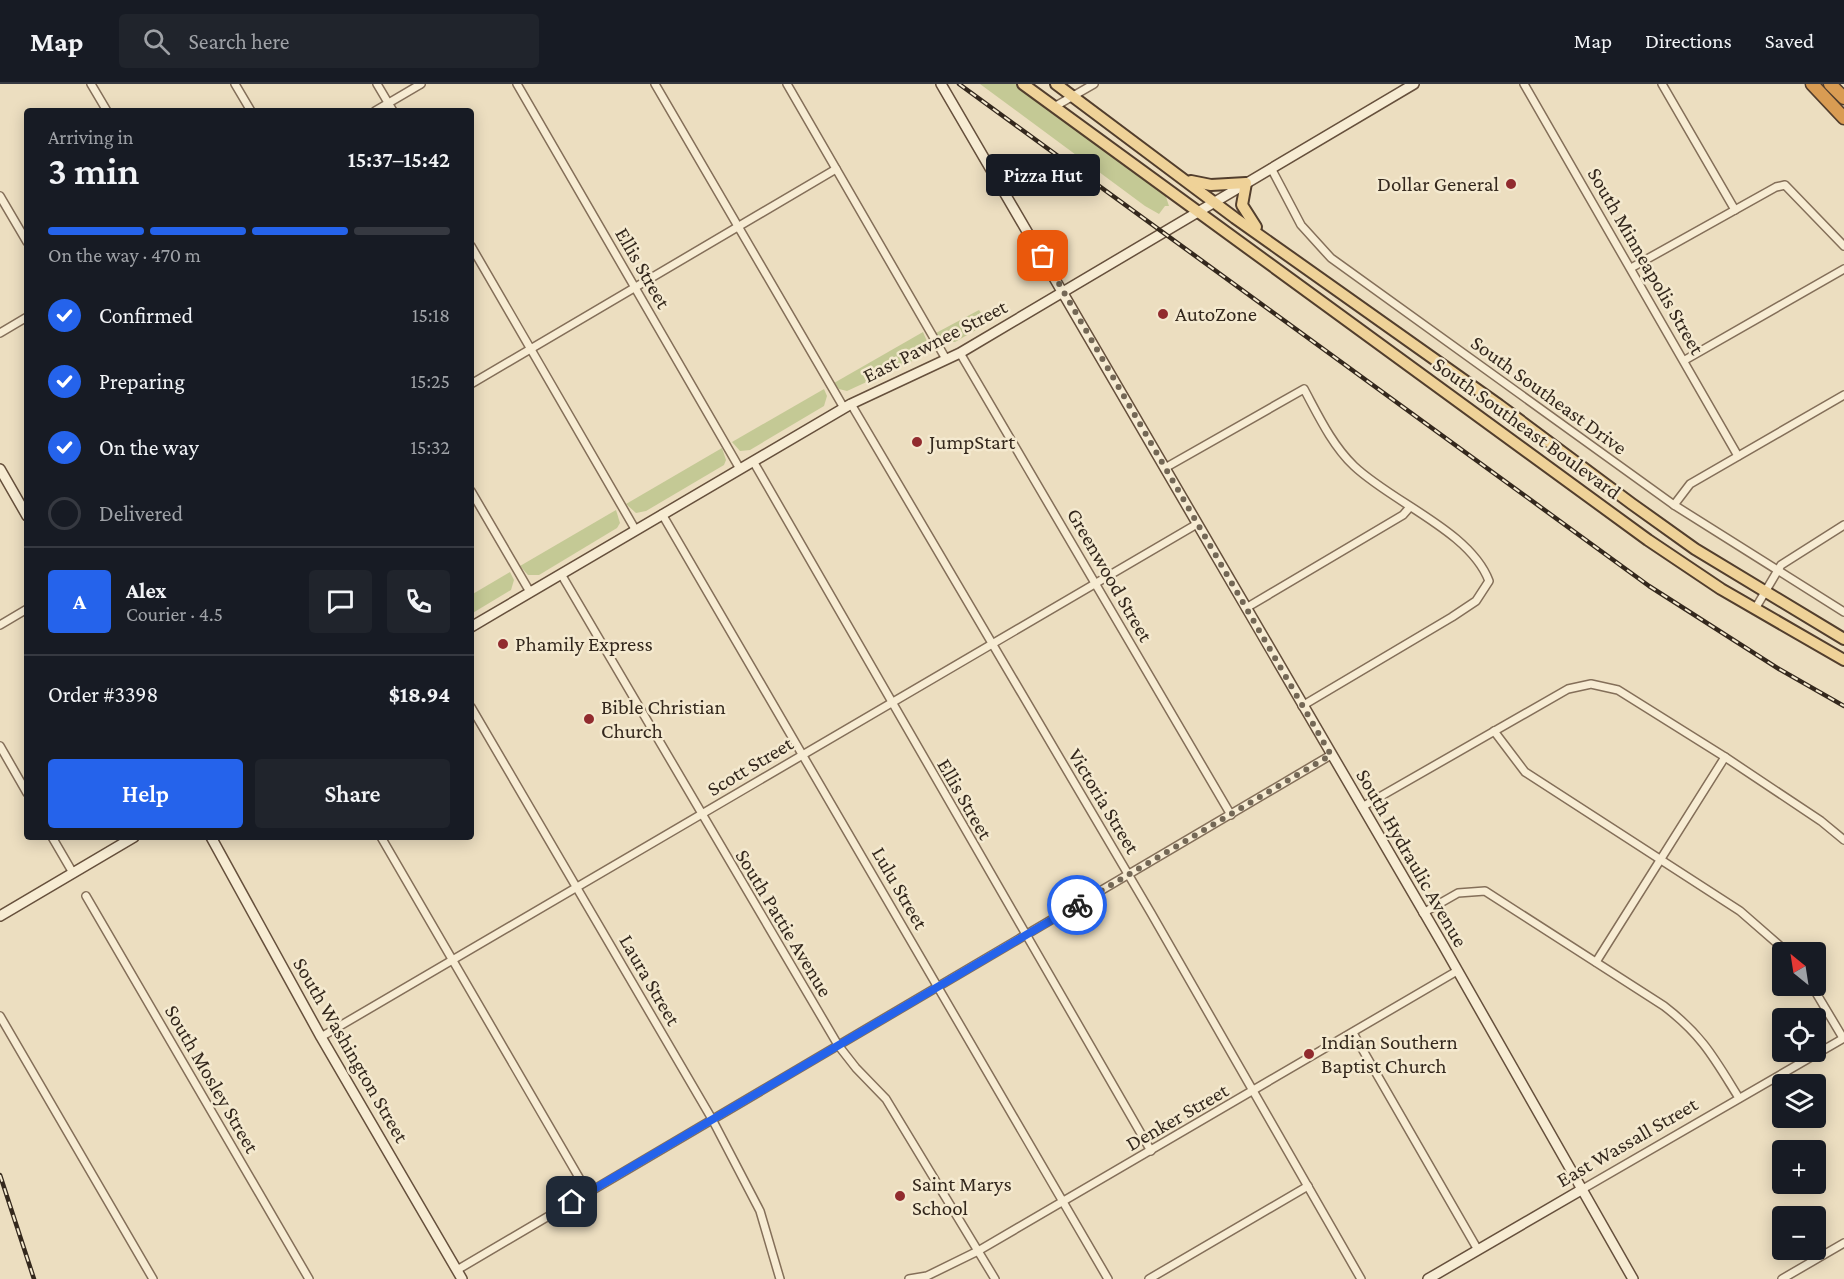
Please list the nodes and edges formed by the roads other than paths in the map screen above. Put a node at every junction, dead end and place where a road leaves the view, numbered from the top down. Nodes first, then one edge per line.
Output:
1 (91, 84) edge
2 (235, 84) edge
3 (377, 84) edge
4 (421, 84) edge
5 (517, 84) edge
6 (655, 84) edge
7 (787, 84) edge
8 (941, 84) edge
9 (1023, 84) edge
10 (1056, 84) edge
11 (1094, 84) edge
12 (1414, 84) edge
13 (1524, 84) edge
14 (1662, 84) edge
15 (1812, 84) edge
16 (1830, 84) edge
17 (1073, 96) junction
18 (1844, 98) edge
19 (388, 103) junction
20 (1054, 107) junction
21 (105, 108) edge
22 (248, 108) edge
23 (380, 108) edge
24 (391, 108) edge
25 (1844, 118) edge
26 (1271, 168) junction
27 (836, 169) junction
28 (1184, 179) junction
29 (1246, 183) junction
30 (0, 196) edge
31 (1214, 202) junction
32 (1735, 210) junction
33 (1198, 212) junction
34 (737, 227) junction
35 (24, 237) edge
36 (1263, 237) junction
37 (1844, 246) edge
38 (474, 251) edge
39 (1631, 268) junction
40 (1844, 269) edge
41 (636, 287) junction
42 (1064, 292) junction
43 (24, 319) edge
44 (0, 333) edge
45 (530, 349) junction
46 (960, 353) junction
47 (946, 359) junction
48 (1685, 360) junction
49 (474, 382) edge
50 (1844, 395) edge
51 (848, 406) junction
52 (1738, 456) junction
53 (753, 461) junction
54 (1165, 468) junction
55 (0, 469) edge
56 (740, 469) junction
57 (474, 496) edge
58 (1674, 505) junction
59 (1410, 507) junction
60 (24, 511) edge
61 (662, 514) junction
62 (1197, 524) junction
63 (1844, 525) edge
64 (635, 530) junction
65 (1778, 569) junction
66 (561, 574) junction
67 (1095, 583) junction
68 (530, 592) junction
69 (1764, 592) junction
70 (1246, 608) junction
71 (1755, 609) junction
72 (24, 611) edge
73 (1844, 612) edge
74 (474, 625) edge
75 (0, 626) edge
76 (1844, 639) edge
77 (992, 643) junction
78 (1844, 660) edge
79 (890, 702) junction
80 (1302, 706) junction
81 (474, 712) edge
82 (1494, 731) junction
83 (0, 746) edge
84 (803, 753) junction
85 (1331, 755) junction
86 (1725, 757) junction
87 (24, 788) edge
88 (1362, 807) junction
89 (700, 814) junction
90 (1231, 815) junction
91 (54, 840) edge
92 (129, 840) edge
93 (213, 840) edge
94 (383, 840) edge
95 (1844, 840) edge
96 (1659, 859) junction
97 (73, 873) junction
98 (1129, 875) junction
99 (577, 887) junction
100 (86, 896) dead end
101 (1423, 913) junction
102 (0, 916) edge
103 (1026, 935) junction
104 (1776, 942) edge
105 (453, 961) junction
106 (1596, 962) junction
107 (1457, 971) junction
108 (938, 987) junction
109 (1818, 996) edge
110 (0, 1017) edge
111 (1353, 1033) junction
112 (321, 1038) junction
113 (1844, 1038) edge
114 (838, 1046) junction
115 (1254, 1091) junction
116 (1739, 1098) junction
117 (712, 1119) junction
118 (1151, 1151) junction
119 (1308, 1186) junction
120 (1581, 1190) junction
121 (588, 1193) junction
122 (1063, 1202) junction
123 (1844, 1243) edge
124 (1478, 1250) junction
125 (978, 1251) junction
126 (460, 1275) edge
127 (1430, 1278) edge
128 (153, 1279) edge
129 (309, 1279) edge
130 (780, 1279) edge
131 (909, 1279) edge
132 (995, 1279) edge
133 (1108, 1279) edge
134 (1149, 1279) edge
135 (1361, 1279) edge
136 (1633, 1279) edge
137 (1782, 1279) edge

1 - 21 street
2 - 22 street
3 - 19 street
4 - 19 street
5 - 41 street, Ellis Street
6 - 34 street, Victoria Street
7 - 27 street
8 - 42 street, South Hydraulic Avenue
9 - 20 main road, South Southeast Boulevard
10 - 17 main road, South Southeast Boulevard
11 - 17 street
12 - 26 street, East Pawnee Street
13 - 39 street, South Minneapolis Street
14 - 32 street
15 - 25 highway
16 - 18 highway
17 - 20 street
17 - 28 main road, South Southeast Boulevard
19 - 23 street
19 - 24 street
20 - 33 main road, South Southeast Boulevard
26 - 29 street, East Pawnee Street
26 - 58 street, South Southeast Drive
27 - 34 street
27 - 47 street
28 - 29 main road
28 - 31 main road, South Southeast Boulevard
29 - 31 street, East Pawnee Street
29 - 36 main road
30 - 35 street
31 - 33 street, East Pawnee Street
31 - 36 main road, South Southeast Boulevard
32 - 37 street
32 - 39 street
33 - 42 street, East Pawnee Street
33 - 71 main road, South Southeast Boulevard
34 - 41 street
34 - 51 street, Victoria Street
36 - 69 main road, South Southeast Boulevard
38 - 45 street
39 - 48 street, South Minneapolis Street
40 - 48 street
41 - 45 street
41 - 56 street, Ellis Street
42 - 46 street, East Pawnee Street
42 - 54 street, South Hydraulic Avenue
43 - 44 street
45 - 49 street
45 - 64 street
46 - 47 street, East Pawnee Street
46 - 67 street, Greenwood Street
47 - 51 street, East Pawnee Street
48 - 52 street, South Minneapolis Street
50 - 52 street
51 - 53 street, East Pawnee Street
51 - 77 street, Victoria Street
52 - 58 street
53 - 56 street, East Pawnee Street
53 - 79 street, Ellis Street
54 - 59 street
54 - 62 street, South Hydraulic Avenue
55 - 60 street
56 - 61 street, East Pawnee Street
57 - 68 street
58 - 65 street, South Southeast Drive
59 - 70 street
59 - 80 street
61 - 64 street, East Pawnee Street
61 - 84 street, Lulu Street
62 - 67 street, Scott Street
62 - 70 street, South Hydraulic Avenue
63 - 65 street
64 - 66 street, East Pawnee Street
65 - 69 street
65 - 73 street, South Southeast Drive
66 - 68 street, East Pawnee Street
66 - 89 street, South Pattie Avenue
67 - 77 street, Scott Street
67 - 90 street, Greenwood Street
68 - 74 street, East Pawnee Street
69 - 71 street
69 - 76 main road, South Southeast Boulevard
70 - 80 street, South Hydraulic Avenue
71 - 78 main road, South Southeast Boulevard
72 - 75 street
77 - 79 street, Scott Street
77 - 98 street, Victoria Street
79 - 84 street, Scott Street
79 - 103 street, Ellis Street
80 - 85 street, South Hydraulic Avenue
81 - 99 street, Laura Street
82 - 86 street
82 - 88 street
82 - 96 street
83 - 87 street
84 - 89 street, Scott Street
84 - 108 street, Lulu Street
85 - 88 street, South Hydraulic Avenue
85 - 90 street
86 - 95 street
86 - 96 street
88 - 101 street, South Hydraulic Avenue
89 - 99 street, Scott Street
89 - 114 street, South Pattie Avenue
90 - 98 street
91 - 97 street
92 - 97 street
93 - 112 street, South Washington Street
94 - 105 street
96 - 104 street
96 - 106 street
97 - 102 street
98 - 103 street
98 - 115 street, Victoria Street
99 - 105 street, Scott Street
99 - 117 street, Laura Street
100 - 129 street, South Mosley Street
101 - 106 street
101 - 107 street, South Hydraulic Avenue
103 - 108 street
103 - 118 street, Ellis Street
105 - 112 street, Scott Street
105 - 121 street
106 - 116 street
107 - 111 street, Denker Street
107 - 120 street, South Hydraulic Avenue
108 - 114 street
108 - 122 street, Lulu Street
109 - 113 street
110 - 128 street
111 - 115 street, Denker Street
111 - 124 street
112 - 126 street, South Washington Street
113 - 116 street, East Wassall Street
114 - 117 street
114 - 125 street, South Pattie Avenue
115 - 118 street, Denker Street
115 - 119 street, Victoria Street
116 - 120 street, East Wassall Street
117 - 121 street
117 - 130 street, Laura Street
118 - 122 street, Denker Street
119 - 134 street
119 - 135 street, Victoria Street
120 - 124 street, East Wassall Street
120 - 136 street, South Hydraulic Avenue
121 - 126 street
122 - 125 street, Denker Street
122 - 133 street, Lulu Street
123 - 137 street
124 - 127 street, East Wassall Street
125 - 131 street, Denker Street
125 - 132 street, South Pattie Avenue

